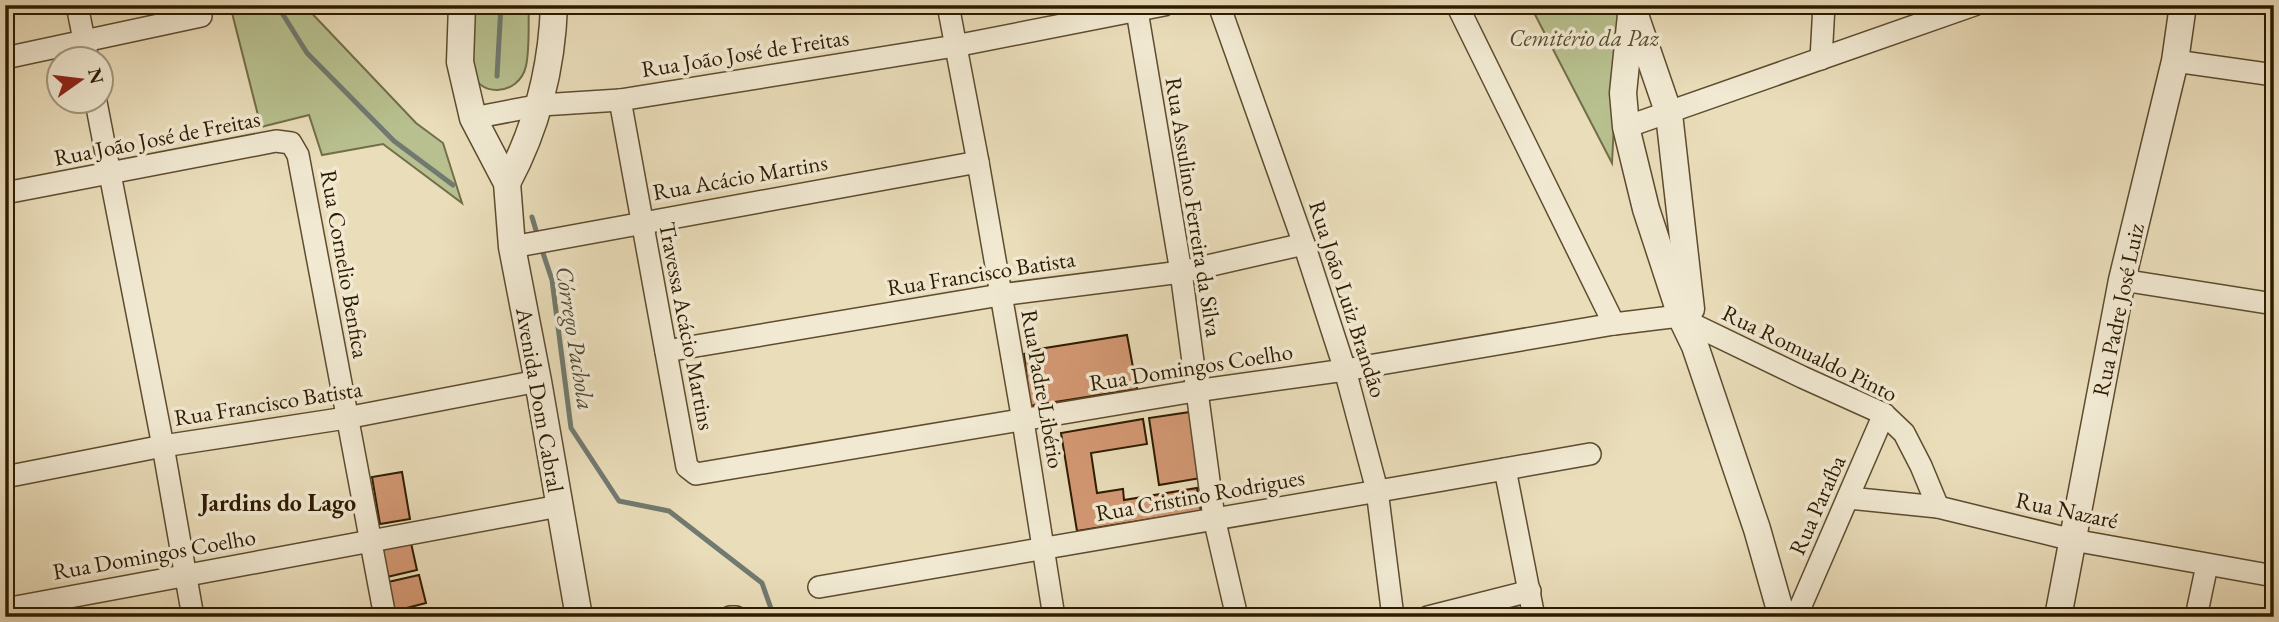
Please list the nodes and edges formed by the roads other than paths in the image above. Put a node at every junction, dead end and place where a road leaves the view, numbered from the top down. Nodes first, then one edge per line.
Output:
1 (77, 5) edge
2 (462, 5) edge
3 (554, 5) edge
4 (948, 5) edge
5 (1164, 5) edge
6 (1219, 5) edge
7 (1457, 5) edge
8 (1824, 5) edge
9 (1974, 5) edge
10 (2183, 5) edge
11 (1632, 6) edge
12 (1137, 11) junction
13 (201, 16) dead end
14 (85, 46) edge
15 (100, 46) edge
16 (955, 46) junction
17 (46, 54) edge
18 (5, 58) edge
19 (1821, 59) junction
20 (2175, 61) junction
21 (2274, 75) edge
22 (620, 100) junction
23 (541, 105) junction
24 (1669, 114) junction
25 (99, 116) edge
26 (473, 118) junction
27 (1626, 127) junction
28 (276, 141) joint
29 (978, 162) junction
30 (110, 174) junction
31 (507, 183) junction
32 (5, 193) edge
33 (1681, 220) junction
34 (640, 222) junction
35 (1653, 227) junction
36 (1304, 244) junction
37 (519, 246) junction
38 (1181, 272) junction
39 (2122, 280) junction
40 (1000, 295) junction
41 (2274, 304) edge
42 (1614, 324) junction
43 (1690, 330) junction
44 (666, 351) junction
45 (1345, 370) junction
46 (538, 381) junction
47 (1195, 391) junction
48 (1884, 414) junction
49 (346, 418) junction
50 (1023, 421) junction
51 (163, 446) junction
52 (1590, 454) dead end
53 (1505, 469) junction
54 (696, 474) joint
55 (5, 477) edge
56 (1377, 490) junction
57 (1849, 498) junction
58 (559, 506) junction
59 (1938, 507) junction
60 (1214, 518) junction
61 (2073, 540) junction
62 (372, 542) junction
63 (1043, 551) junction
64 (2207, 565) junction
65 (184, 574) junction
66 (2274, 576) edge
67 (819, 587) dead end
68 (1530, 591) junction
69 (5, 608) edge
70 (192, 617) edge
71 (385, 617) edge
72 (579, 617) edge
73 (730, 617) edge
74 (736, 617) edge
75 (1054, 617) edge
76 (1237, 617) edge
77 (1393, 617) edge
78 (1429, 617) edge
79 (1534, 617) edge
80 (1782, 617) edge
81 (1796, 617) edge
82 (2058, 617) edge
83 (2196, 617) edge

1 - 14 street
2 - 26 street
3 - 23 street
4 - 16 street, Rua Padre Libério
5 - 12 street, Rua João José de Freitas
6 - 36 street, Rua João Luiz Brandão
7 - 42 street
8 - 19 street
9 - 19 street
10 - 20 street, Rua Padre José Luiz
11 - 24 street
11 - 27 street
12 - 16 street, Rua João José de Freitas
12 - 38 street, Rua Assulino Ferreira da Silva
13 - 15 street
16 - 22 street, Rua João José de Freitas
16 - 29 street, Rua Padre Libério
17 - 18 street
19 - 24 street
20 - 21 street
20 - 39 street, Rua Padre José Luiz
22 - 23 street, Rua João José de Freitas
22 - 34 street, Travessa Acácio Martins
23 - 26 street, Rua João José de Freitas
23 - 31 street
24 - 27 street
24 - 33 street
25 - 30 street
26 - 31 street
27 - 35 street
28 - 30 street, Rua João José de Freitas
28 - 49 street, Rua Cornelio Benfica
29 - 34 street, Rua Acácio Martins
29 - 40 street, Rua Padre Libério
30 - 32 street, Rua João José de Freitas
30 - 51 street
31 - 37 street, Avenida Dom Cabral
33 - 35 street
33 - 43 street
34 - 37 street, Rua Acácio Martins
34 - 44 street, Travessa Acácio Martins
35 - 43 street
36 - 38 street, Rua Francisco Batista
36 - 45 street, Rua João Luiz Brandão
37 - 46 street, Avenida Dom Cabral
38 - 40 street, Rua Francisco Batista
38 - 47 street, Rua Assulino Ferreira da Silva
39 - 41 street
39 - 61 street, Rua Padre José Luiz
40 - 44 street, Rua Francisco Batista
40 - 50 street, Rua Padre Libério
42 - 43 street, Rua Domingos Coelho
42 - 45 street, Rua Domingos Coelho
43 - 48 street, Rua Romualdo Pinto
43 - 80 street
44 - 54 street, Travessa Acácio Martins
45 - 47 street, Rua Domingos Coelho
45 - 56 street, Rua João Luiz Brandão
46 - 49 street, Rua Francisco Batista
46 - 58 street, Avenida Dom Cabral
47 - 50 street, Rua Domingos Coelho
47 - 60 street, Rua Assulino Ferreira da Silva
48 - 57 street, Rua Paraíba
48 - 59 street, Rua Romualdo Pinto
49 - 51 street, Rua Francisco Batista
49 - 62 street, Rua Cornelio Benfica
50 - 54 street, Rua Domingos Coelho
50 - 63 street, Rua Padre Libério
51 - 55 street, Rua Francisco Batista
51 - 65 street
52 - 53 street, Rua Cristino Rodrigues
53 - 56 street, Rua Cristino Rodrigues
53 - 68 street
56 - 60 street, Rua Cristino Rodrigues
56 - 77 street, Rua João Luiz Brandão
57 - 59 street, Rua Nazaré
57 - 81 street, Rua Paraíba
58 - 62 street, Rua Domingos Coelho
58 - 72 street, Avenida Dom Cabral
59 - 61 street, Rua Nazaré
60 - 63 street, Rua Cristino Rodrigues
60 - 76 street, Rua Assulino Ferreira da Silva
61 - 64 street, Rua Nazaré
61 - 82 street, Rua Padre José Luiz
62 - 65 street, Rua Domingos Coelho
62 - 71 street, Rua Cornelio Benfica
63 - 67 street, Rua Cristino Rodrigues
63 - 75 street, Rua Padre Libério
64 - 66 street, Rua Nazaré
64 - 83 street
65 - 69 street, Rua Domingos Coelho
65 - 70 street
68 - 78 street
68 - 79 street
73 - 74 street

